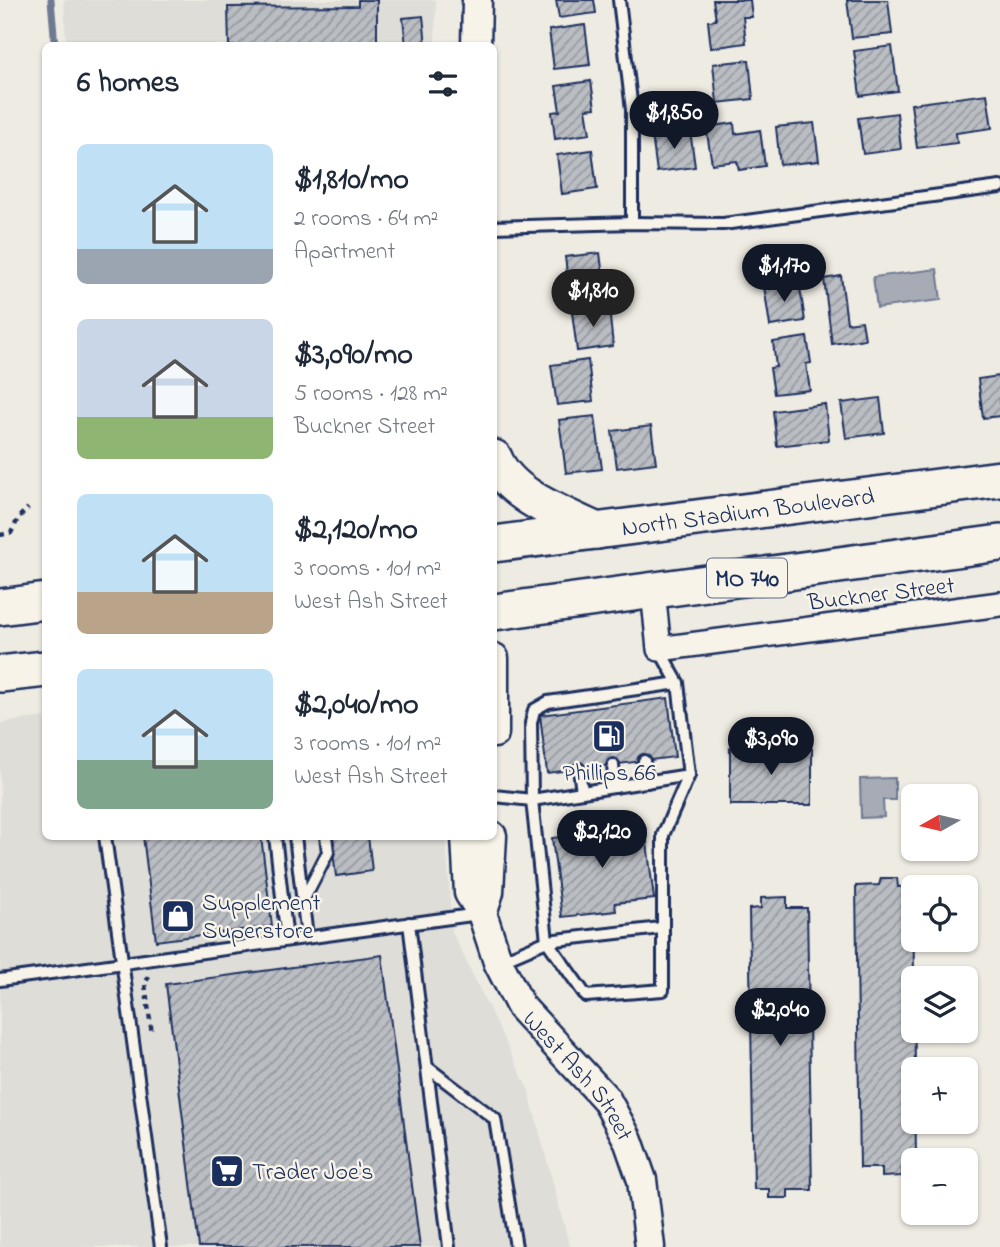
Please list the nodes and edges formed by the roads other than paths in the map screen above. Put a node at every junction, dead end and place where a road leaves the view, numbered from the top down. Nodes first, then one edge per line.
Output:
1 (477, 0) edge
2 (619, 0) edge
3 (476, 42) edge
4 (1000, 187) edge
5 (632, 223) junction
6 (497, 227) edge
7 (497, 466) edge
8 (1000, 478) edge
9 (597, 531) junction
10 (1000, 543) edge
11 (497, 544) edge
12 (653, 592) junction
13 (42, 602) edge
14 (1000, 604) edge
15 (0, 607) edge
16 (497, 612) edge
17 (659, 649) junction
18 (42, 669) edge
19 (0, 674) edge
20 (678, 683) junction
21 (634, 690) junction
22 (604, 694) junction
23 (636, 703) dead end
24 (606, 706) dead end
25 (645, 761) dead end
26 (614, 765) dead end
27 (579, 769) dead end
28 (689, 775) junction
29 (648, 782) junction
30 (615, 787) junction
31 (582, 792) junction
32 (497, 796) edge
33 (533, 800) junction
34 (106, 840) edge
35 (276, 840) edge
36 (295, 840) edge
37 (326, 840) edge
38 (466, 840) edge
39 (492, 840) edge
40 (303, 902) junction
41 (482, 913) junction
42 (408, 923) junction
43 (661, 928) junction
44 (307, 937) junction
45 (288, 940) junction
46 (547, 941) junction
47 (498, 962) junction
48 (122, 964) junction
49 (0, 980) edge
50 (427, 1067) junction
51 (161, 1247) edge
52 (450, 1247) edge
53 (516, 1247) edge
54 (650, 1247) edge

1 - 3 street
2 - 5 lane
4 - 5 lane
5 - 6 lane
7 - 9 main road
8 - 9 main road, North Stadium Boulevard
9 - 11 main road, North Stadium Boulevard
10 - 12 main road, MO 740
12 - 16 main road, MO 740
12 - 17 street
13 - 15 main road
14 - 17 street, Buckner Street
17 - 20 lane
18 - 19 main road
20 - 21 lane
20 - 28 lane
21 - 22 lane
21 - 23 lane
22 - 24 lane
22 - 33 lane
25 - 29 lane
26 - 30 lane
27 - 31 lane
28 - 29 lane
28 - 43 lane
29 - 30 lane
30 - 31 lane
31 - 33 lane
32 - 33 lane
33 - 46 lane
34 - 48 lane
35 - 45 lane
36 - 40 lane
37 - 40 lane
38 - 41 street, West Ash Street
39 - 41 street
40 - 44 lane
41 - 42 lane
41 - 47 street, West Ash Street
42 - 44 lane
42 - 50 lane
43 - 46 lane
43 - 46 lane
44 - 45 lane
45 - 48 lane
46 - 47 lane
47 - 54 street, West Ash Street
48 - 49 lane
48 - 51 lane
50 - 52 lane
50 - 53 lane

